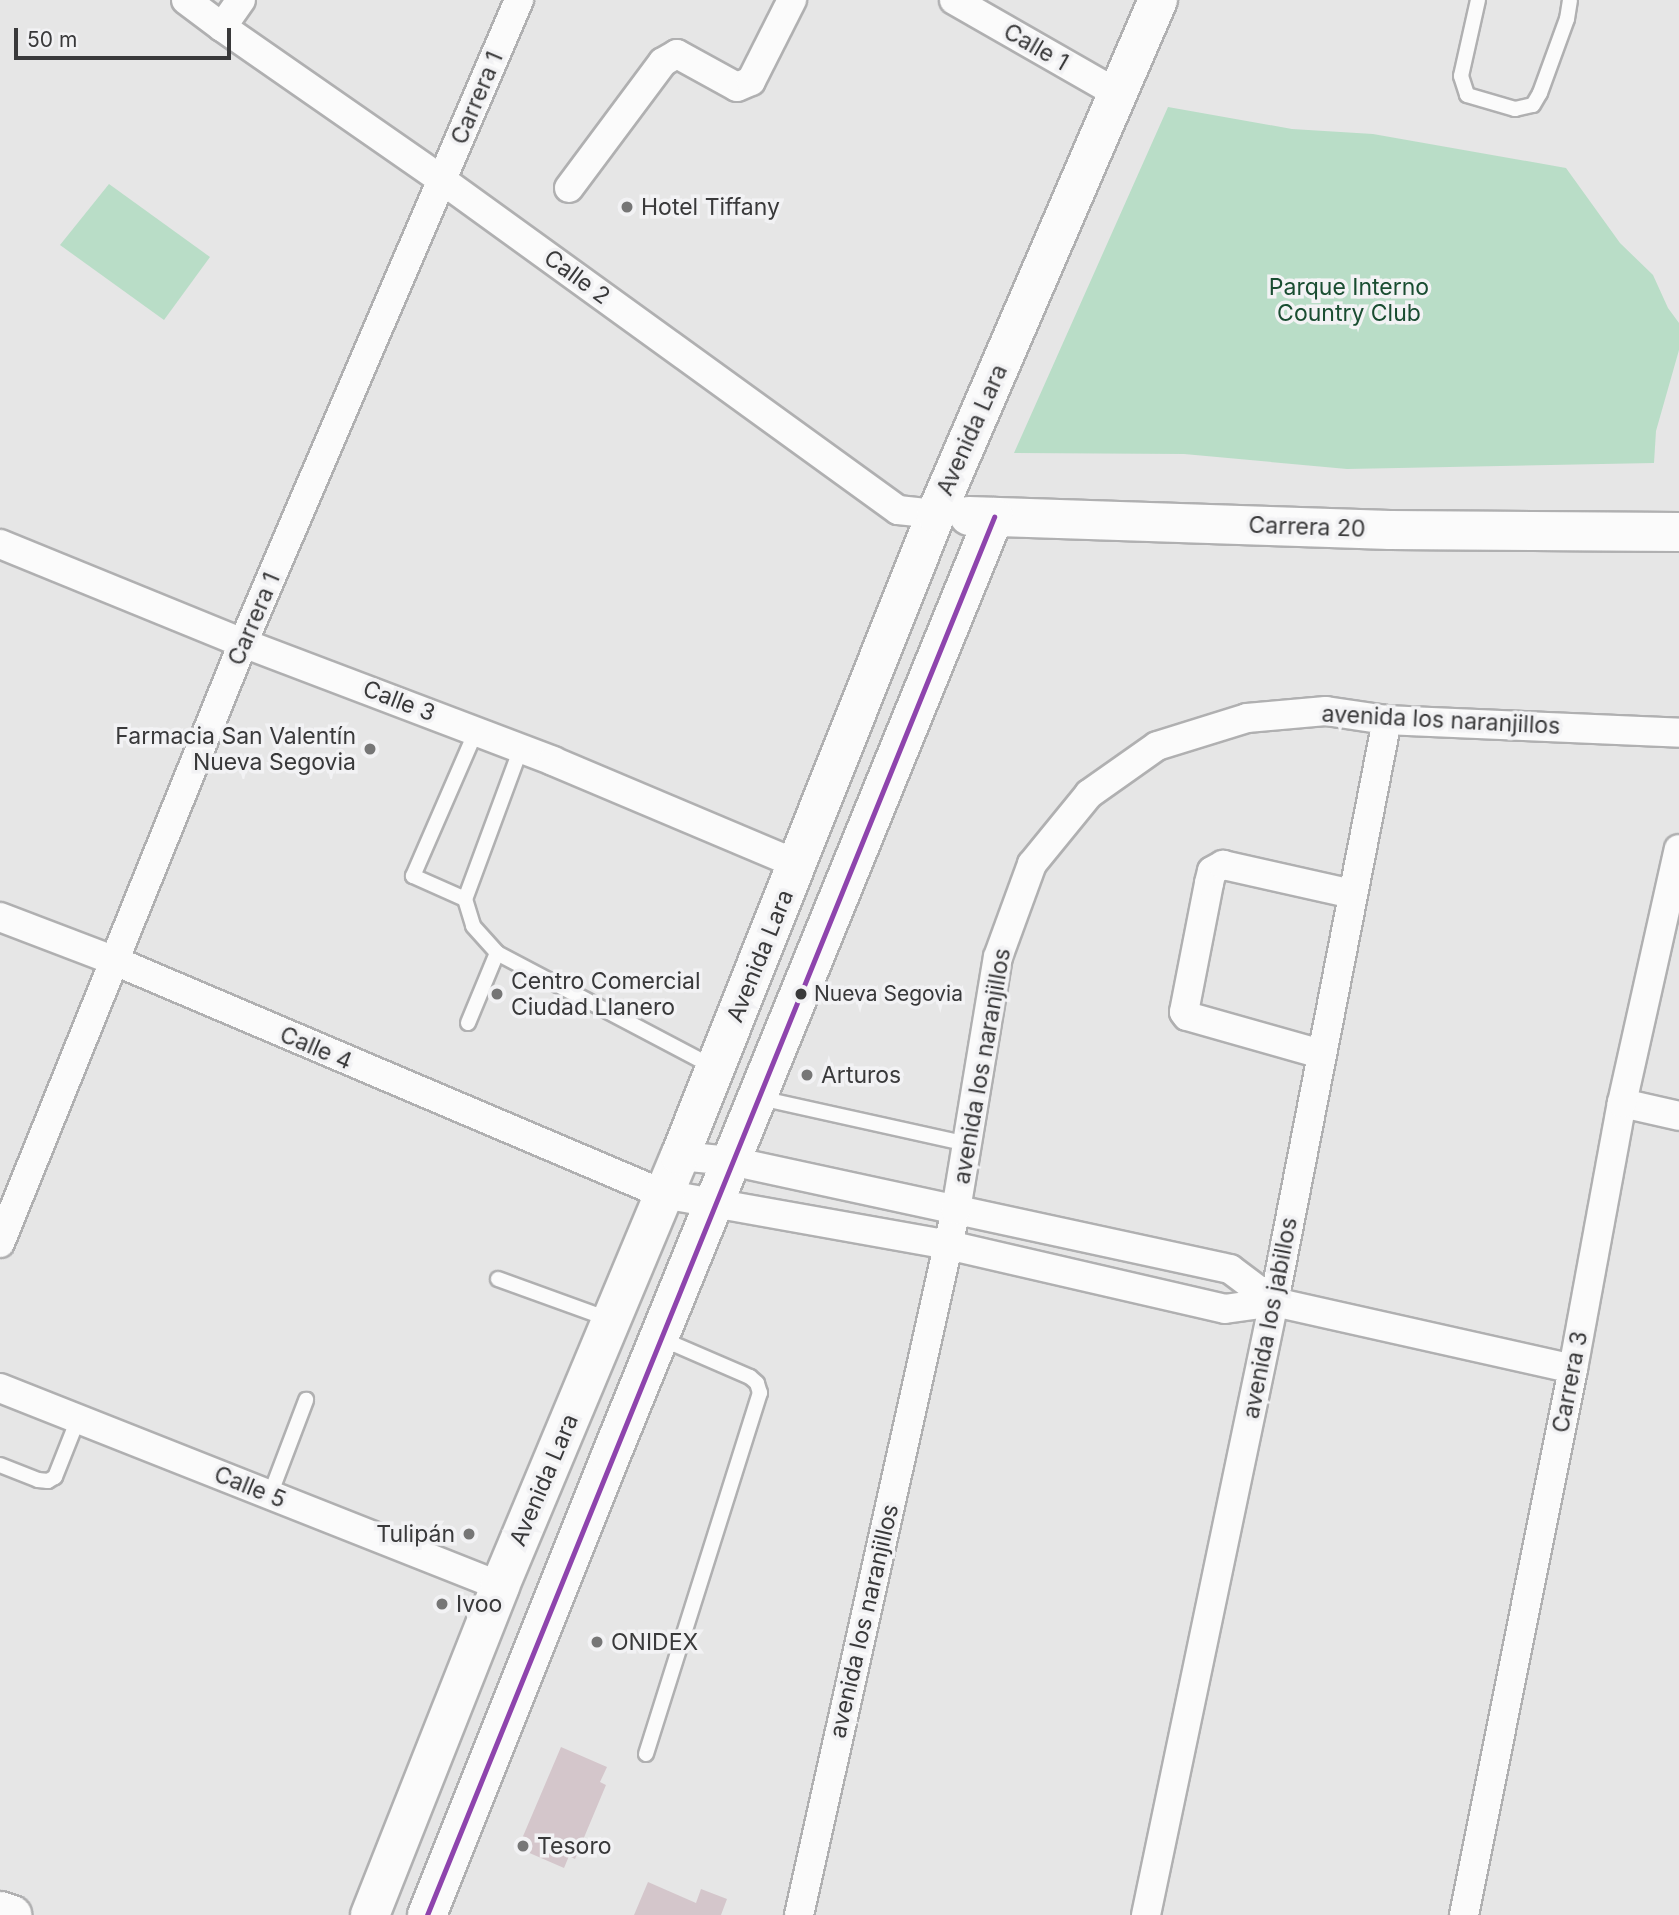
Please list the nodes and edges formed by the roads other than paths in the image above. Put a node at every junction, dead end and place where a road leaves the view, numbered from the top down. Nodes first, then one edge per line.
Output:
1 (186, 0) edge
2 (241, 0) edge
3 (519, 0) edge
4 (792, 0) edge
5 (954, 0) edge
6 (1158, 0) edge
7 (1478, 0) edge
8 (1570, 0) edge
9 (222, 27) junction
10 (1118, 94) junction
11 (442, 180) junction
12 (569, 188) dead end
13 (936, 514) junction
14 (994, 517) junction
15 (1679, 532) edge
16 (0, 544) edge
17 (243, 643) junction
18 (1387, 720) junction
19 (476, 731) junction
20 (1679, 733) edge
21 (521, 748) junction
22 (1679, 849) edge
23 (797, 864) junction
24 (1353, 894) junction
25 (465, 899) junction
26 (0, 918) edge
27 (496, 953) junction
28 (115, 961) junction
29 (468, 1023) dead end
30 (1321, 1054) junction
31 (715, 1068) junction
32 (757, 1098) junction
33 (1622, 1103) junction
34 (1679, 1116) edge
35 (967, 1144) junction
36 (680, 1156) junction
37 (731, 1161) junction
38 (647, 1188) junction
39 (714, 1203) junction
40 (956, 1210) junction
41 (0, 1243) edge
42 (948, 1245) junction
43 (498, 1279) dead end
44 (1274, 1302) junction
45 (612, 1320) junction
46 (659, 1337) junction
47 (1573, 1369) junction
48 (0, 1388) edge
49 (306, 1400) dead end
50 (78, 1419) junction
51 (0, 1465) edge
52 (270, 1495) junction
53 (500, 1586) junction
54 (646, 1754) dead end
55 (0, 1911) edge
56 (12, 1915) edge
57 (370, 1915) edge
58 (427, 1915) edge
59 (799, 1915) edge
60 (1146, 1915) edge
61 (1464, 1915) edge

1 - 9 street, Calle 2
2 - 9 street
3 - 11 street, Carrera 1
4 - 12 street
5 - 10 street, Calle 1
6 - 10 street, Avenida Lara
7 - 8 lane
9 - 11 street, Calle 2
10 - 13 street, Avenida Lara
11 - 13 street, Calle 2
11 - 17 street, Carrera 1
13 - 14 street, Carrera 20
13 - 23 street, Avenida Lara
14 - 15 street, Carrera 20
14 - 32 street
16 - 17 street, Calle 3
17 - 19 street, Calle 3
17 - 28 street, Carrera 1
18 - 20 street, avenida los naranjillos
18 - 24 street, avenida los jabillos
18 - 35 street, avenida los naranjillos
19 - 21 street, Calle 3
19 - 25 lane
21 - 23 street, Calle 3
21 - 25 lane
22 - 33 street, Carrera 3
23 - 31 street, Avenida Lara
24 - 30 street, avenida los jabillos
24 - 30 street
25 - 27 lane
26 - 28 street, Calle 4
27 - 29 lane
27 - 31 lane
28 - 38 street, Calle 4
28 - 41 street, Carrera 1
30 - 44 street, avenida los jabillos
31 - 36 street, Avenida Lara
32 - 35 lane
32 - 37 street
33 - 34 street
33 - 47 street, Carrera 3
35 - 40 street, avenida los naranjillos
36 - 37 street
36 - 38 street, Avenida Lara
37 - 39 street
37 - 40 street
38 - 39 street, Calle 4
38 - 45 street, Avenida Lara
39 - 42 street, Calle 4
39 - 46 street
40 - 42 street, avenida los naranjillos
40 - 44 street
42 - 44 street, Calle 4
42 - 59 street, avenida los naranjillos
43 - 45 lane
44 - 47 street
44 - 60 street, avenida los jabillos
45 - 53 street, Avenida Lara
46 - 54 lane
46 - 58 street
47 - 61 street, Carrera 3
48 - 50 street, Calle 5
49 - 52 lane
50 - 51 lane
50 - 52 street, Calle 5
52 - 53 street, Calle 5
53 - 57 street, Avenida Lara
55 - 56 street

